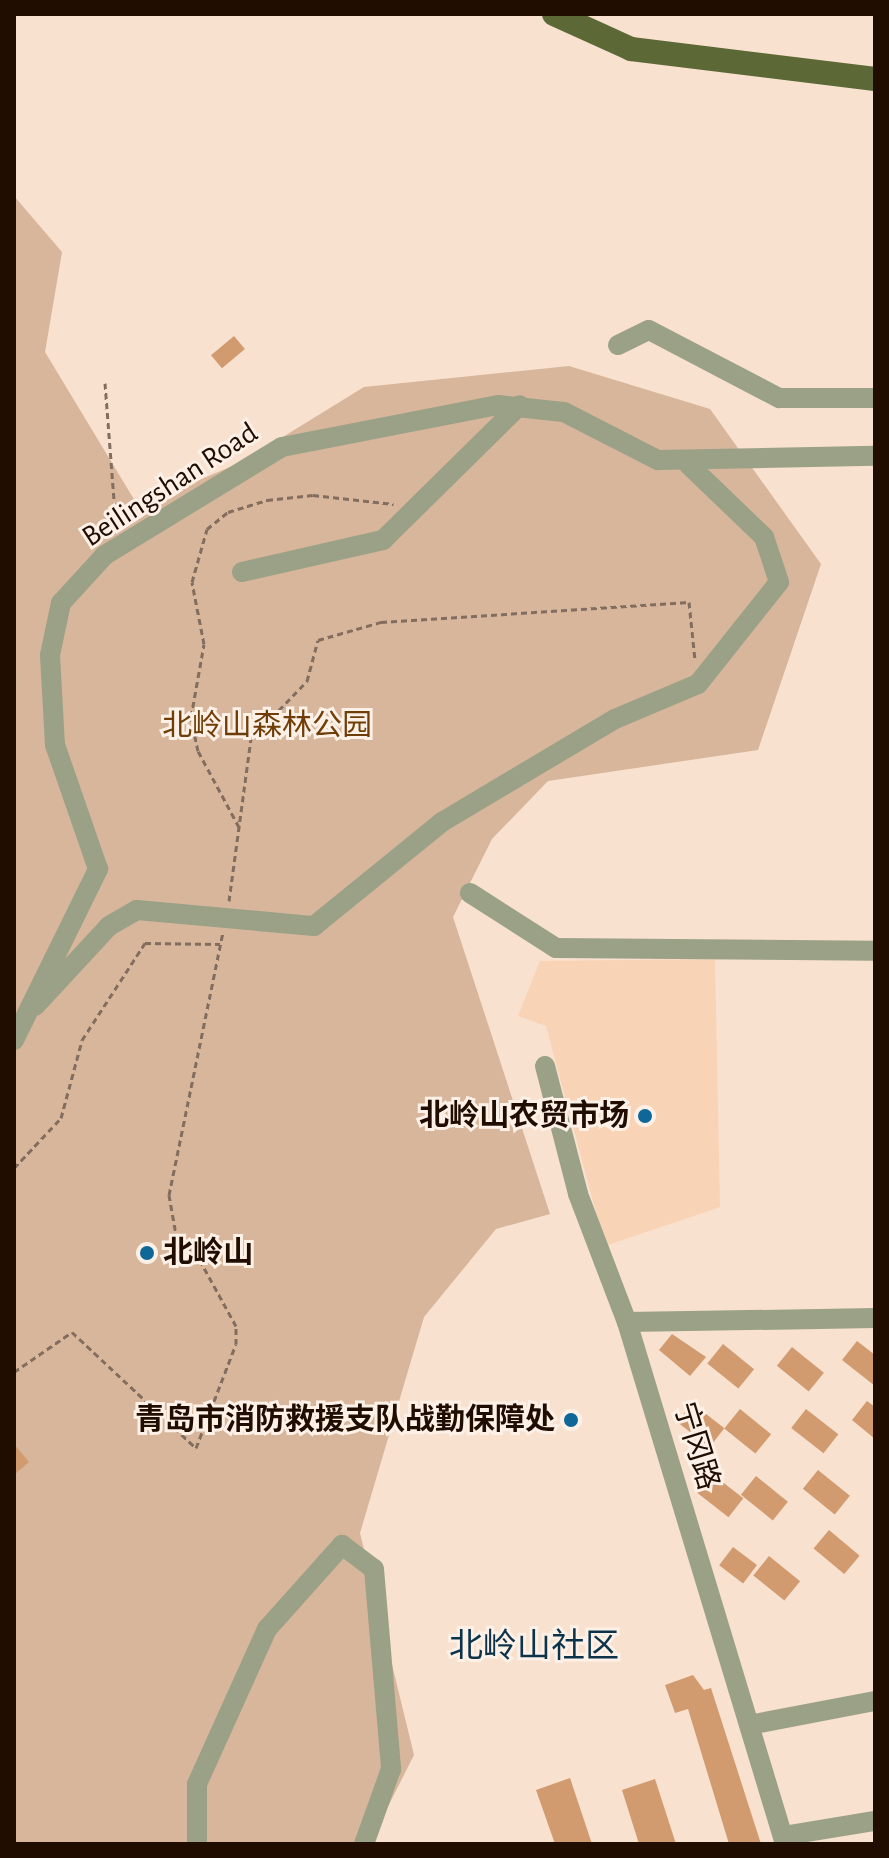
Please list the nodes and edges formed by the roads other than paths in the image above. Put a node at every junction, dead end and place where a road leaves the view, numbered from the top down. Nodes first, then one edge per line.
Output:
1 (554, 14) edge
2 (875, 79) edge
3 (618, 345) dead end
4 (875, 398) edge
5 (520, 405) junction
6 (875, 456) edge
7 (688, 464) junction
8 (242, 572) dead end
9 (470, 893) dead end
10 (875, 951) edge
11 (34, 1007) junction
12 (14, 1040) edge
13 (545, 1066) dead end
14 (875, 1318) edge
15 (627, 1322) junction
16 (875, 1701) edge
17 (749, 1725) junction
18 (875, 1821) edge
19 (784, 1840) edge
20 (197, 1844) edge
21 (364, 1844) edge

1 - 2 main road
3 - 4 street
5 - 7 street, Beilingshan Road
5 - 8 street
5 - 11 street, Beilingshan Road
6 - 7 street, Beilingshan Road
7 - 11 street, Beilingshan Road
9 - 10 street
11 - 12 street, Beilingshan Road
13 - 15 street, 宁冈路
14 - 15 street
15 - 17 street, 宁冈路
16 - 17 street
17 - 19 street, 宁冈路
18 - 19 street
20 - 21 street

